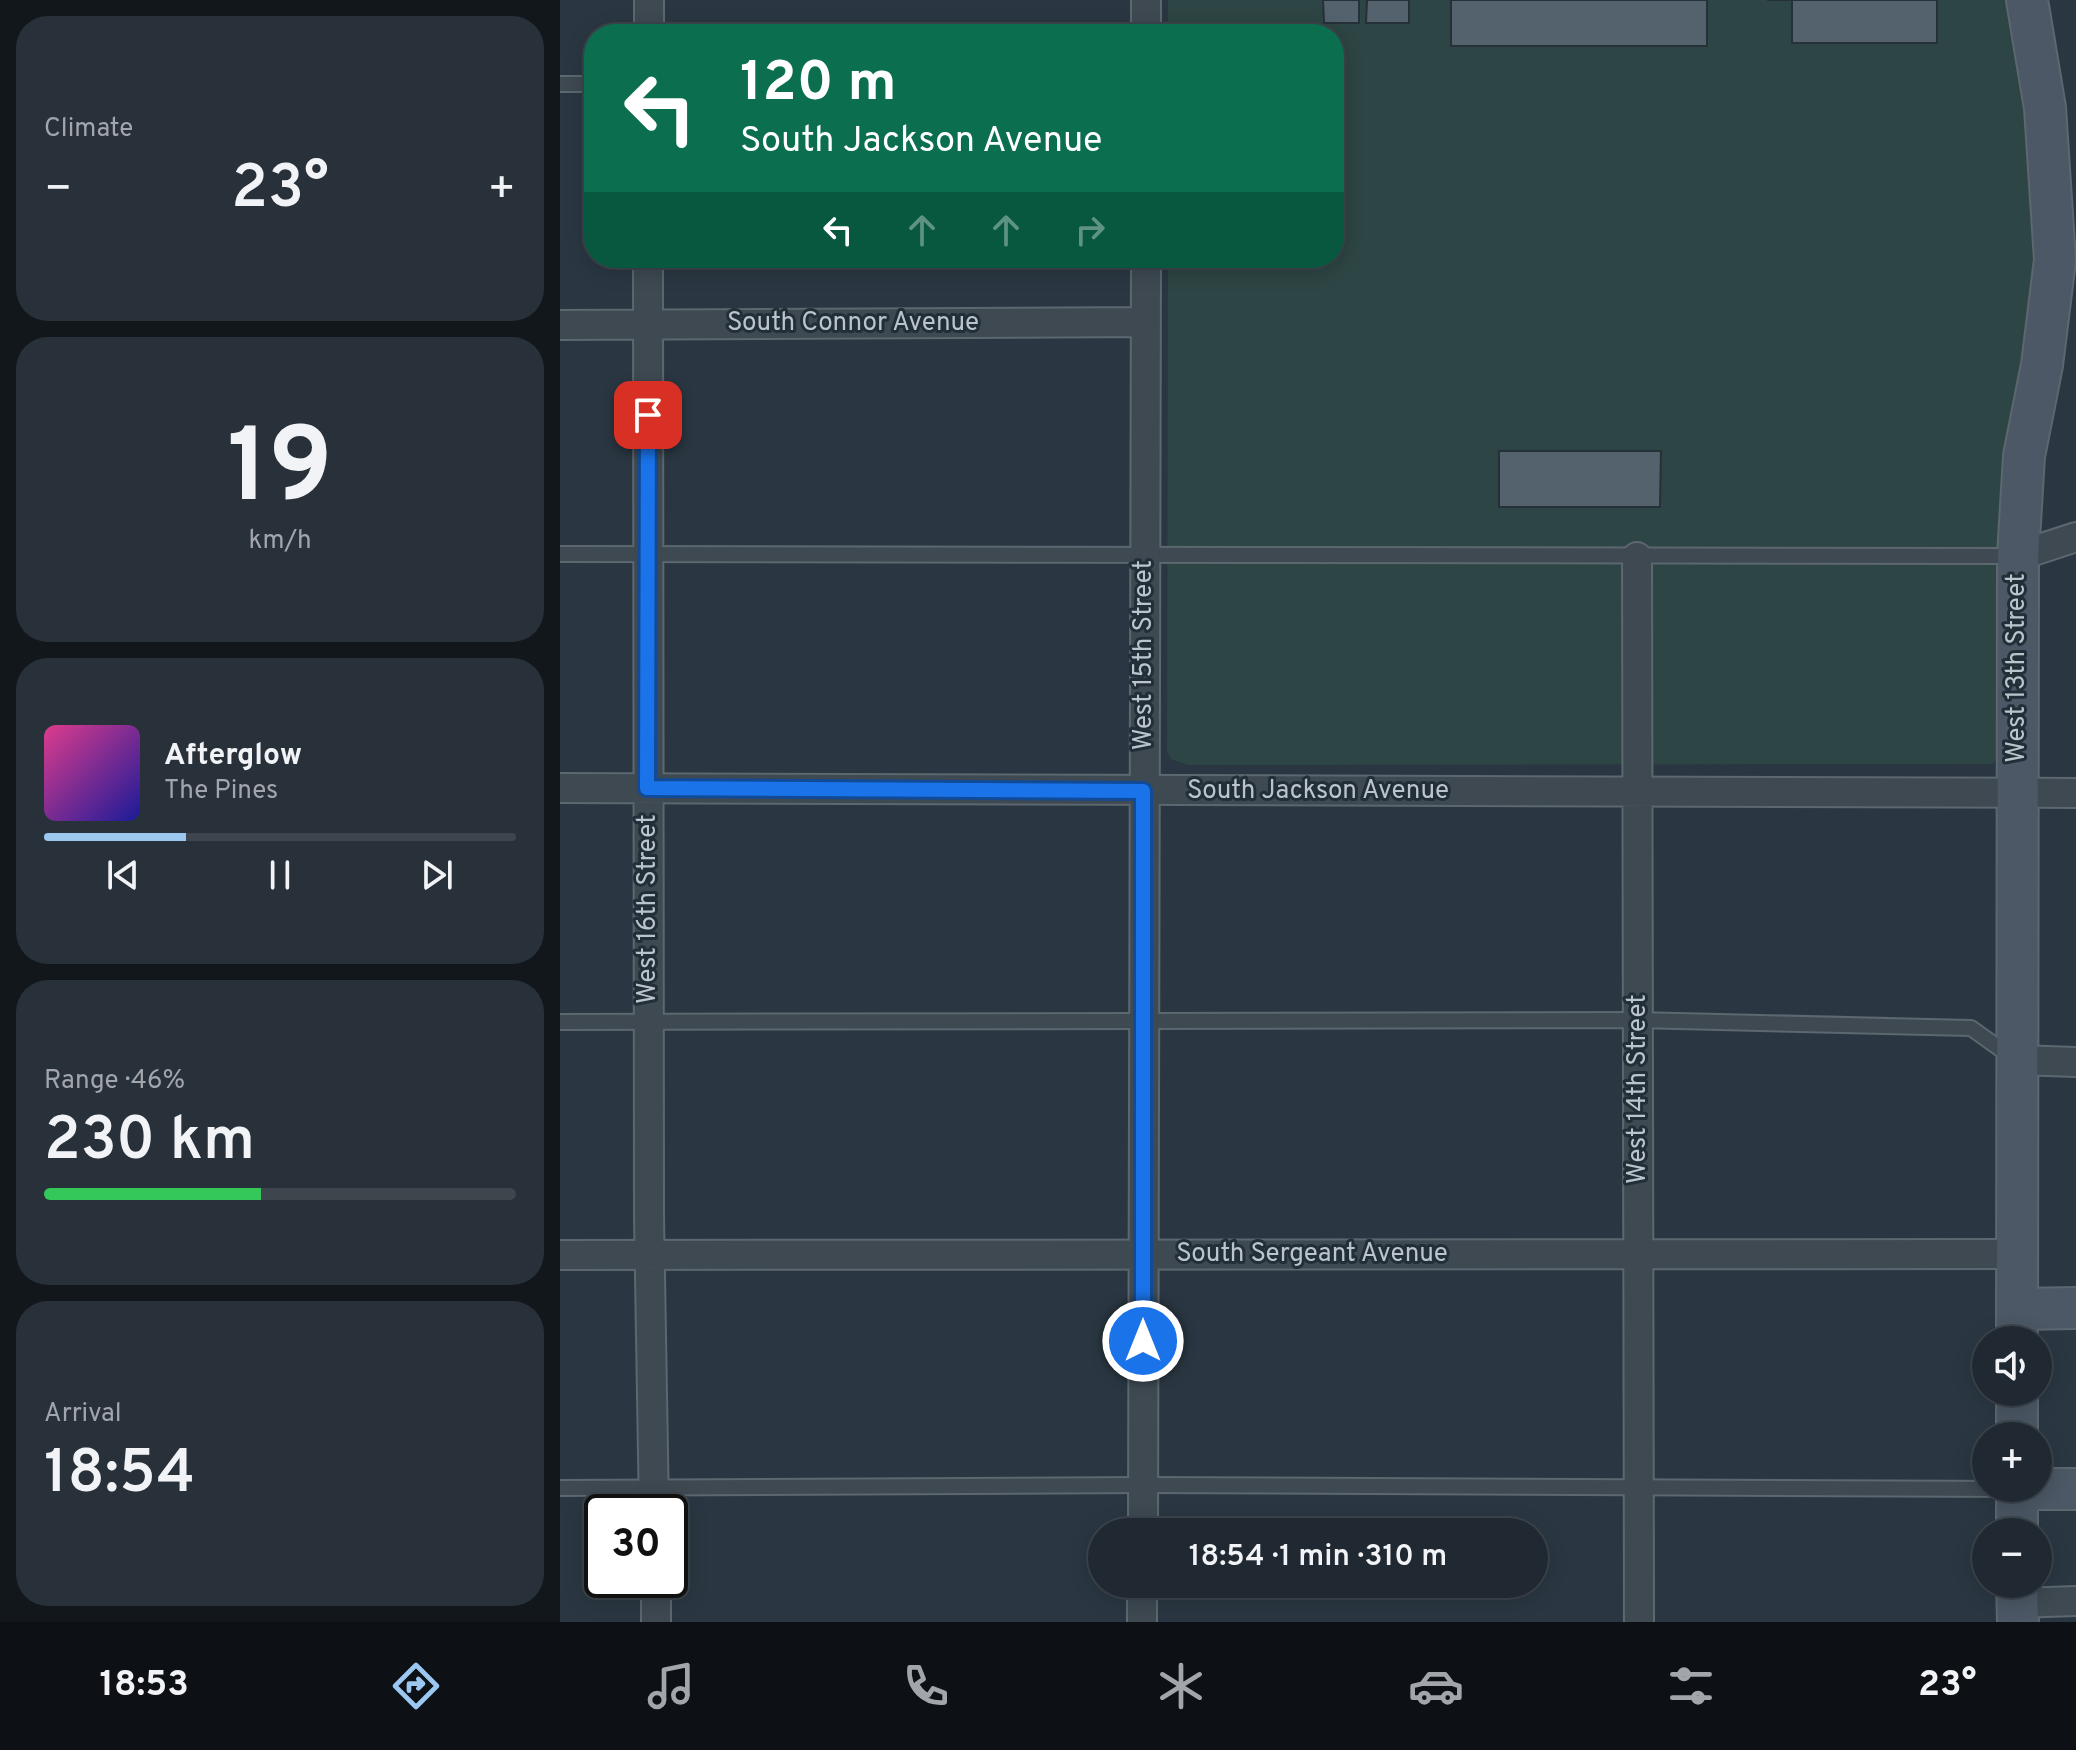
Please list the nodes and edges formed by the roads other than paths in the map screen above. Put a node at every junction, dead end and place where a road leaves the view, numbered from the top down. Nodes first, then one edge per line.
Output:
1 (649, 0) edge
2 (1146, 0) edge
3 (2035, 3) edge
4 (649, 24) edge
5 (1146, 24) edge
6 (560, 84) edge
7 (584, 84) edge
8 (648, 268) edge
9 (1146, 268) edge
10 (1146, 322) junction
11 (648, 324) junction
12 (560, 325) edge
13 (2076, 537) edge
14 (560, 554) edge
15 (648, 554) junction
16 (2018, 556) junction
17 (1145, 557) junction
18 (1637, 557) junction
19 (560, 788) edge
20 (647, 788) junction
21 (1143, 791) junction
22 (1636, 792) junction
23 (2017, 792) junction
24 (2076, 793) edge
25 (1637, 1020) junction
26 (560, 1022) edge
27 (648, 1022) junction
28 (1143, 1022) junction
29 (2017, 1060) junction
30 (2076, 1062) edge
31 (1143, 1254) junction
32 (1638, 1254) junction
33 (2017, 1254) junction
34 (560, 1255) edge
35 (649, 1255) junction
36 (2076, 1308) edge
37 (2017, 1324) edge
38 (1143, 1485) junction
39 (560, 1488) edge
40 (1972, 1488) edge
41 (1639, 1489) junction
42 (2052, 1489) edge
43 (2076, 1489) edge
44 (607, 1494) edge
45 (654, 1494) edge
46 (688, 1499) edge
47 (1143, 1518) edge
48 (656, 1598) edge
49 (1142, 1598) edge
50 (2076, 1601) edge
51 (2018, 1603) edge
52 (656, 1622) edge
53 (1142, 1622) edge
54 (1639, 1622) edge

1 - 4 street
2 - 5 street
3 - 16 street, West 13th Street
6 - 7 lane
8 - 11 street, West 16th Street
9 - 10 street, West 15th Street
10 - 11 street, South Connor Avenue
10 - 17 street, West 15th Street
11 - 12 street, South Connor Avenue
11 - 15 street, West 16th Street
13 - 16 street
14 - 15 lane
15 - 17 lane
15 - 20 street, West 16th Street
16 - 18 lane
16 - 23 street, West 13th Street
17 - 18 lane
17 - 21 street, West 15th Street
18 - 22 street, West 14th Street
19 - 20 street, South Jackson Avenue
20 - 21 street, South Jackson Avenue
20 - 27 street, West 16th Street
21 - 22 street, South Jackson Avenue
21 - 28 street, West 15th Street
22 - 23 street, South Jackson Avenue
22 - 25 street, West 14th Street
23 - 24 street, South Jackson Avenue
23 - 29 street, West 13th Street
25 - 28 lane
25 - 29 lane
25 - 32 street, West 14th Street
26 - 27 lane
27 - 28 lane
27 - 35 street, West 16th Street
28 - 31 street, West 15th Street
29 - 30 street
29 - 33 street, West 13th Street
31 - 32 street, South Sergeant Avenue
31 - 35 street, South Sergeant Avenue
31 - 38 street, West 15th Street
32 - 33 street, South Sergeant Avenue
32 - 41 street, West 14th Street
33 - 37 street, West 13th Street
34 - 35 street, South Sergeant Avenue
35 - 45 street, West 16th Street
36 - 37 street
38 - 41 lane
38 - 46 lane
38 - 47 street, West 15th Street
39 - 44 lane
40 - 41 lane
41 - 54 street, West 14th Street
42 - 43 street
48 - 52 street
49 - 53 street
50 - 51 street

